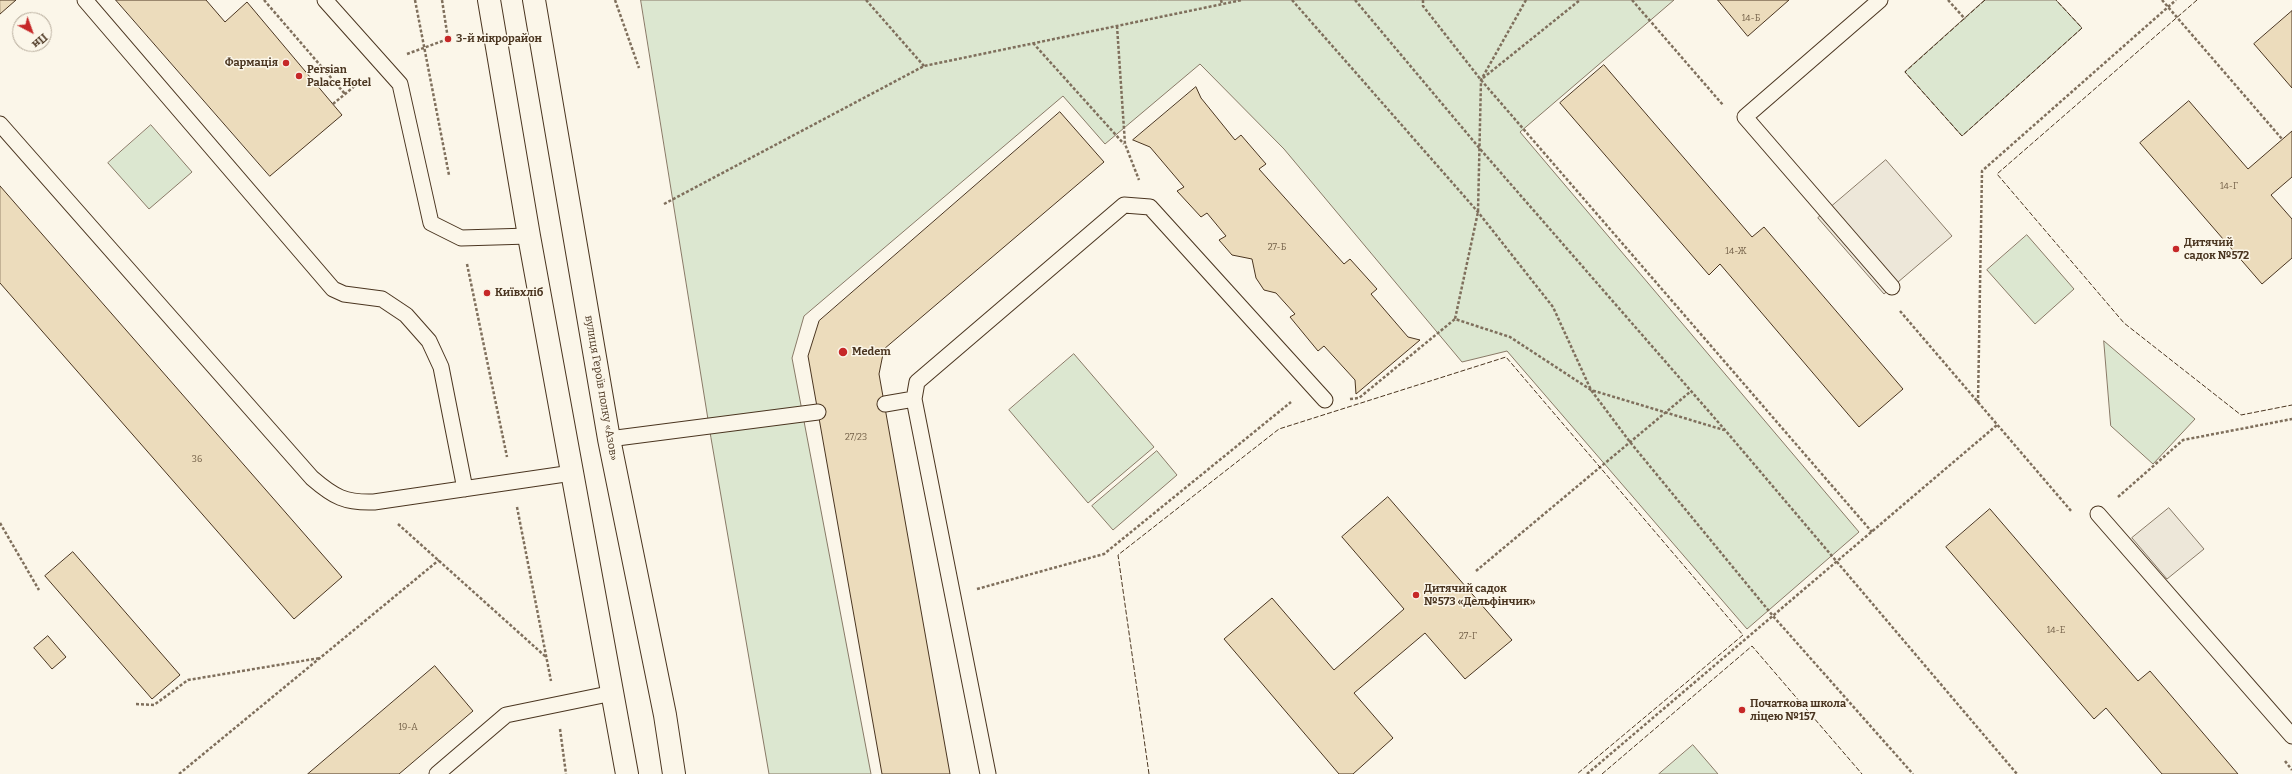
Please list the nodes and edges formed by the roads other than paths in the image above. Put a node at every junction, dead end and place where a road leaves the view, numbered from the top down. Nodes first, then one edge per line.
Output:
1 (85, 0) edge
2 (325, 0) edge
3 (489, 0) edge
4 (534, 0) edge
5 (1880, 0) edge
6 (0, 124) edge
7 (529, 236) junction
8 (1892, 287) dead end
9 (914, 399) junction
10 (1325, 400) road end
11 (885, 404) dead end
12 (818, 412) dead end
13 (609, 438) junction
14 (572, 473) junction
15 (465, 489) junction
16 (2098, 514) road end
17 (613, 693) junction
18 (2292, 736) edge
19 (437, 774) edge
20 (627, 774) edge
21 (674, 774) edge
22 (988, 774) edge

1 - 15 lane
2 - 7 lane
3 - 7 main road
4 - 13 main road, вулиця Героїв полку «Азов»
5 - 8 lane
6 - 15 lane
7 - 14 main road
9 - 10 lane
9 - 11 lane
9 - 22 lane
12 - 13 lane
13 - 21 main road, вулиця Героїв полку «Азов»
14 - 15 lane
14 - 17 main road
16 - 18 lane
17 - 19 lane
17 - 20 main road

